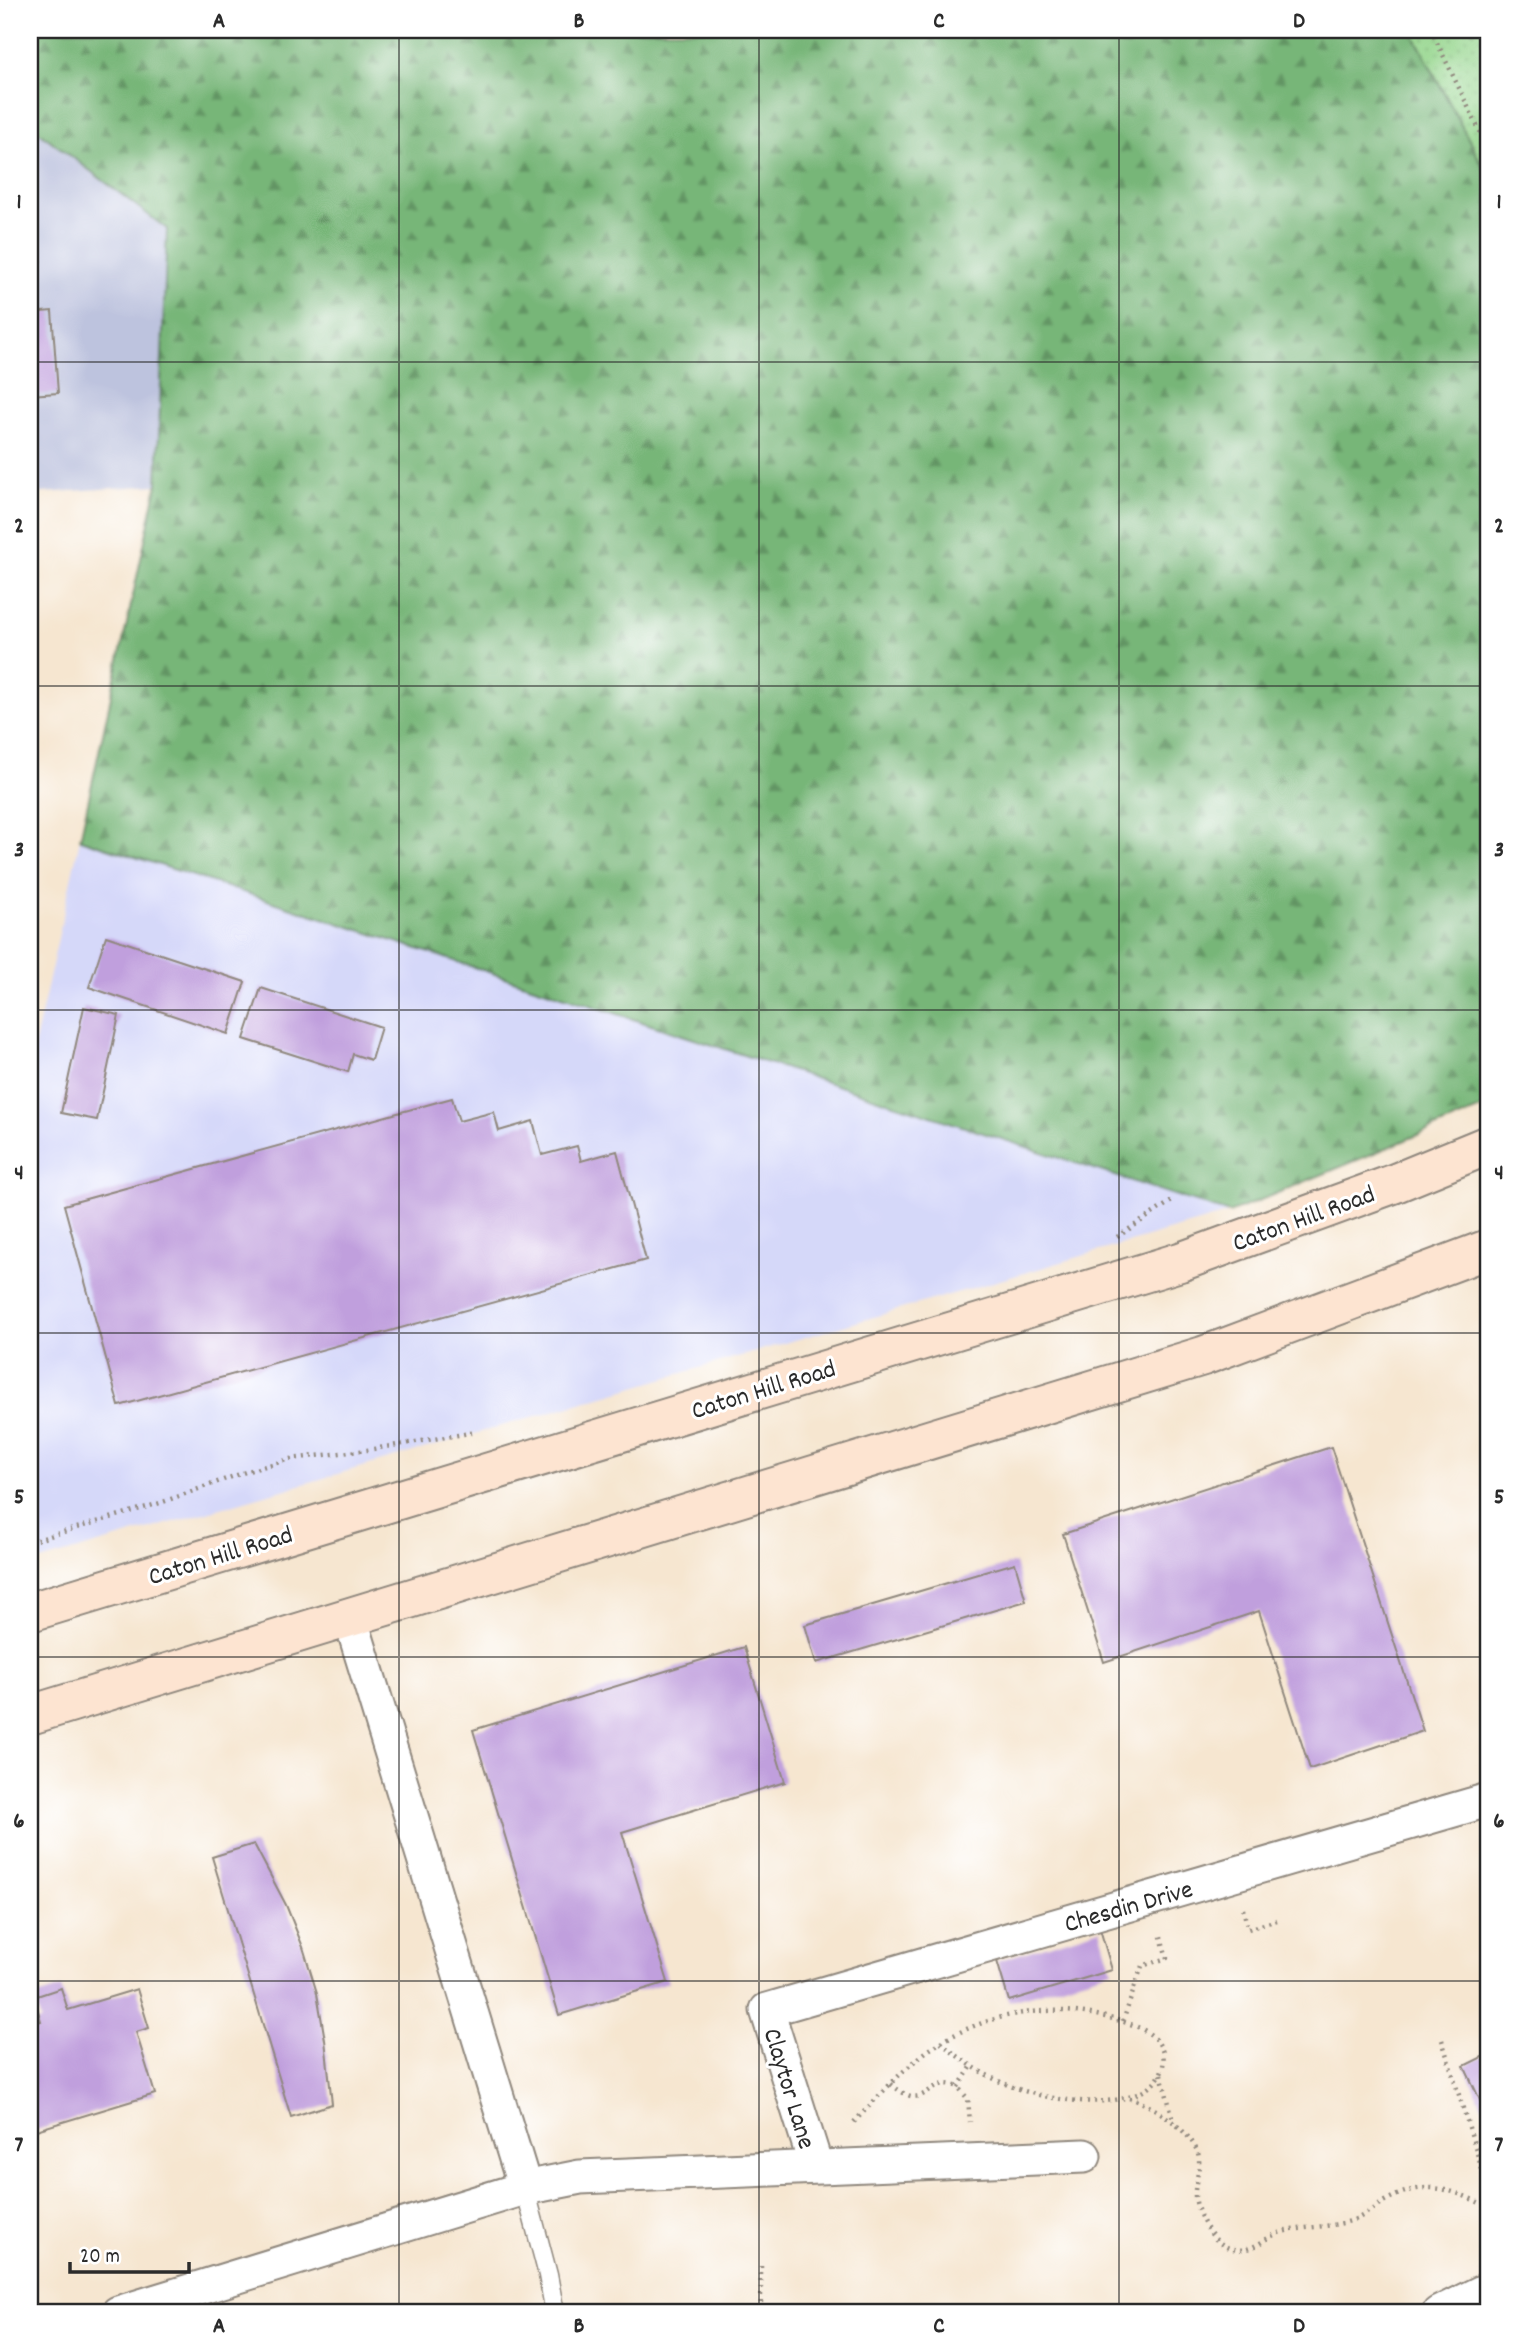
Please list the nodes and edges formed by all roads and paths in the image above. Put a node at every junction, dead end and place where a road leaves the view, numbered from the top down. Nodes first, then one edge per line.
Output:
1 (1431, 30) edge
2 (1488, 148) edge
3 (1488, 1145) edge
4 (1488, 1249) edge
5 (486, 1429) dead end
6 (30, 1542) edge
7 (30, 1612) edge
8 (350, 1617) junction
9 (30, 1716) edge
10 (1488, 1800) edge
11 (1236, 1905) dead end
12 (1277, 1920) dead end
13 (1162, 1927) dead end
14 (767, 2010) joint
15 (1123, 2021) junction
16 (1442, 2040) dead end
17 (941, 2043) junction
18 (972, 2066) junction
19 (1161, 2074) junction
20 (891, 2084) junction
21 (958, 2087) junction
22 (1129, 2098) junction
23 (854, 2122) dead end
24 (970, 2122) dead end
25 (1174, 2123) junction
26 (1084, 2156) dead end
27 (816, 2166) junction
28 (525, 2188) junction
29 (1488, 2189) edge
30 (1488, 2207) edge
31 (761, 2266) dead end
32 (1488, 2290) edge
33 (118, 2313) edge
34 (555, 2313) edge
35 (761, 2313) edge
36 (1439, 2313) edge

1 - 2 path
3 - 7 main road, Caton Hill Road
4 - 8 main road
5 - 6 path
8 - 9 main road
8 - 28 street
10 - 14 street, Chesdin Drive
11 - 12 path
13 - 15 path
14 - 27 street, Claytor Lane
15 - 17 path
15 - 19 path
16 - 29 path
17 - 18 path
17 - 20 path
18 - 21 path
18 - 22 path
19 - 22 path
19 - 25 path
20 - 21 path
20 - 23 path
21 - 24 path
22 - 25 path
25 - 30 path
26 - 27 street
27 - 28 street
28 - 33 street
28 - 34 lane
31 - 35 path
32 - 36 street

